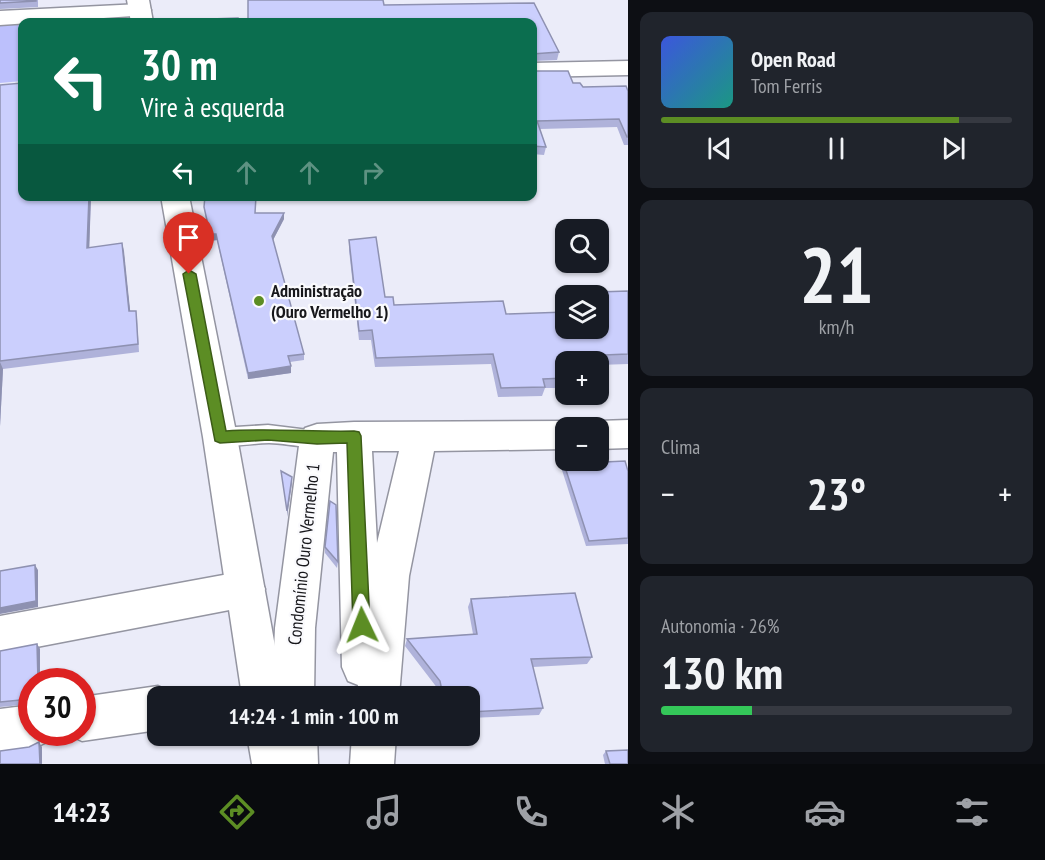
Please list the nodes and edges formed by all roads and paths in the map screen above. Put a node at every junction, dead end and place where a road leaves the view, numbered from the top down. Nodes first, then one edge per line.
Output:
1 (68, 7) edge
2 (140, 11) edge
3 (0, 18) edge
4 (628, 68) edge
5 (537, 70) edge
6 (176, 201) edge
7 (628, 434) edge
8 (555, 435) edge
9 (609, 435) edge
10 (354, 436) junction
11 (220, 437) junction
12 (317, 438) junction
13 (419, 438) junction
14 (245, 589) junction
15 (0, 635) edge
16 (262, 686) edge
17 (268, 686) edge
18 (364, 686) edge
19 (379, 686) edge
20 (147, 710) edge
21 (96, 717) edge
22 (18, 729) edge
23 (0, 731) edge
24 (271, 746) edge
25 (295, 746) edge
26 (366, 746) edge
27 (373, 746) edge
28 (274, 764) edge
29 (296, 764) edge
30 (367, 764) edge
31 (372, 764) edge

1 - 2 street
1 - 3 street
4 - 5 street
6 - 11 street
7 - 9 street
8 - 13 street
10 - 12 street
10 - 13 street
10 - 18 street
11 - 12 lane, Condomínio Ouro Vermelho 1
11 - 14 street
12 - 17 street, Condomínio Ouro Vermelho 1
13 - 19 street
14 - 15 street
14 - 16 street
20 - 21 street
22 - 23 street
24 - 28 street
25 - 29 street
26 - 30 street
27 - 31 street

